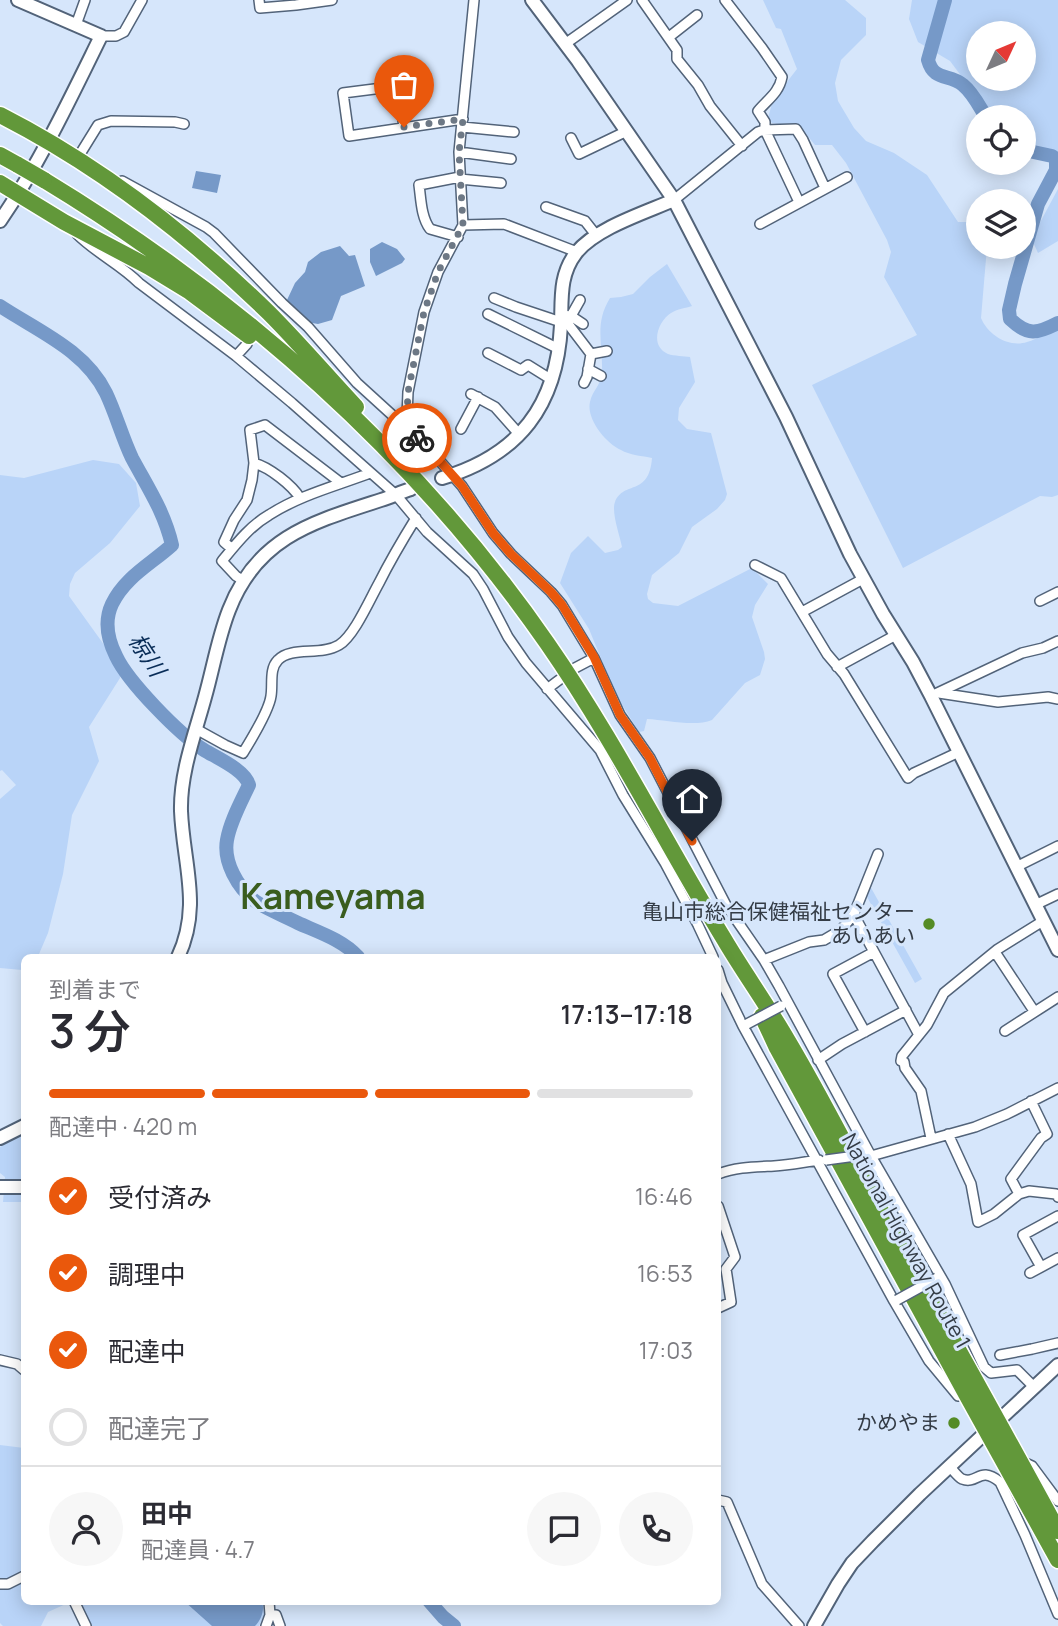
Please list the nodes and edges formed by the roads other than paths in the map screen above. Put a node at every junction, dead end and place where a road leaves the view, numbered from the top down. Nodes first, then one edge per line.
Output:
1 (85, 0) edge
2 (142, 0) edge
3 (259, 0) edge
4 (331, 0) edge
5 (474, 0) edge
6 (531, 0) edge
7 (627, 0) edge
8 (643, 0) edge
9 (725, 0) edge
10 (313, 1) edge
11 (26, 2) edge
12 (278, 3) edge
13 (296, 3) edge
14 (697, 15) dead end
15 (76, 25) junction
16 (101, 36) junction
17 (668, 37) junction
18 (565, 44) junction
19 (0, 116) edge
20 (462, 123) junction
21 (184, 124) dead end
22 (404, 127) junction
23 (765, 130) junction
24 (627, 131) junction
25 (514, 132) dead end
26 (571, 138) dead end
27 (48, 141) junction
28 (742, 146) junction
29 (459, 152) junction
30 (0, 155) edge
31 (77, 159) junction
32 (511, 159) dead end
33 (101, 174) junction
34 (847, 177) dead end
35 (460, 178) junction
36 (0, 183) edge
37 (502, 183) dead end
38 (825, 188) junction
39 (19, 194) junction
40 (674, 200) junction
41 (799, 202) junction
42 (546, 206) dead end
43 (0, 221) edge
44 (64, 222) junction
45 (760, 224) dead end
46 (463, 225) junction
47 (596, 235) junction
48 (458, 237) junction
49 (577, 252) junction
50 (494, 298) dead end
51 (580, 300) dead end
52 (282, 303) junction
53 (275, 312) dead end
54 (488, 313) dead end
55 (564, 317) junction
56 (583, 324) dead end
57 (247, 344) dead end
58 (558, 349) junction
59 (607, 351) dead end
60 (488, 353) dead end
61 (591, 355) junction
62 (236, 356) junction
63 (589, 369) junction
64 (601, 376) dead end
65 (552, 380) junction
66 (584, 383) dead end
67 (360, 423) junction
68 (402, 424) junction
69 (461, 429) dead end
70 (519, 434) junction
71 (254, 463) junction
72 (370, 472) junction
73 (447, 476) junction
74 (341, 483) junction
75 (411, 489) dead end
76 (396, 495) junction
77 (300, 498) junction
78 (440, 507) junction
79 (416, 518) junction
80 (232, 550) junction
81 (755, 565) dead end
82 (863, 579) junction
83 (244, 581) junction
84 (1058, 592) edge
85 (1040, 601) dead end
86 (802, 612) junction
87 (896, 635) junction
88 (1058, 641) edge
89 (594, 657) junction
90 (837, 667) junction
91 (575, 668) dead end
92 (559, 680) dead end
93 (547, 689) junction
94 (934, 694) junction
95 (1058, 699) edge
96 (196, 731) junction
97 (959, 752) junction
98 (1058, 846) edge
99 (878, 854) dead end
100 (1016, 867) junction
101 (1058, 894) edge
102 (1035, 905) junction
103 (854, 915) junction
104 (1043, 921) junction
105 (723, 939) junction
106 (1058, 950) edge
107 (874, 952) junction
108 (995, 952) junction
109 (179, 954) edge
110 (712, 954) edge
111 (764, 960) junction
112 (721, 979) edge
113 (1058, 997) edge
114 (785, 1004) junction
115 (906, 1010) junction
116 (1034, 1011) junction
117 (745, 1025) junction
118 (1005, 1031) dead end
119 (865, 1032) junction
120 (919, 1035) junction
121 (818, 1060) junction
122 (1058, 1088) edge
123 (1031, 1101) junction
124 (21, 1128) edge
125 (948, 1134) junction
126 (0, 1138) edge
127 (931, 1138) junction
128 (867, 1155) junction
129 (816, 1160) junction
130 (721, 1173) edge
131 (0, 1187) edge
132 (21, 1187) edge
133 (1019, 1194) junction
134 (1058, 1197) edge
135 (721, 1216) edge
136 (1058, 1216) edge
137 (1058, 1258) edge
138 (1041, 1267) junction
139 (1030, 1273) dead end
140 (939, 1277) junction
141 (895, 1300) junction
142 (721, 1307) edge
143 (1058, 1342) edge
144 (1000, 1354) dead end
145 (0, 1360) edge
146 (1058, 1364) edge
147 (21, 1367) edge
148 (1029, 1382) junction
149 (966, 1394) junction
150 (992, 1426) junction
151 (1019, 1460) junction
152 (950, 1467) junction
153 (721, 1501) edge
154 (1058, 1501) edge
155 (1058, 1531) edge
156 (1058, 1560) edge
157 (21, 1578) edge
158 (0, 1584) edge
159 (76, 1605) edge
160 (268, 1607) edge
161 (1058, 1614) edge
162 (86, 1626) edge
163 (266, 1626) edge
164 (280, 1626) edge
165 (799, 1626) edge
166 (814, 1626) edge

1 - 15 street
2 - 16 street
3 - 12 street
4 - 10 street
5 - 20 street
6 - 18 street
7 - 18 street
8 - 17 street
9 - 23 street
10 - 13 street
11 - 15 street
12 - 13 street
14 - 17 street
15 - 16 street
16 - 27 street
17 - 28 street
18 - 24 street
19 - 27 highway
20 - 22 street
20 - 25 street
20 - 29 street
21 - 31 street
22 - 22 street
23 - 28 street
23 - 38 street
23 - 41 street
24 - 26 street
24 - 40 street
27 - 31 highway
27 - 39 street
28 - 40 street
29 - 32 street
29 - 35 street
30 - 67 highway, National Highway Route 1, bridge
31 - 33 highway
33 - 52 street
33 - 78 highway
34 - 38 street
35 - 37 street
35 - 46 street
35 - 48 street
36 - 39 highway
38 - 41 street
39 - 43 street
39 - 44 highway
40 - 47 street
40 - 82 street
41 - 45 street
42 - 47 street
44 - 62 street
44 - 67 highway
46 - 48 street
46 - 49 street
47 - 49 street
48 - 68 street
49 - 55 street
50 - 55 street
51 - 55 street
52 - 53 street
52 - 68 street
54 - 58 street
55 - 56 street
55 - 58 street
55 - 61 street
57 - 62 street
58 - 65 street
59 - 61 street
60 - 65 street
61 - 63 street
62 - 72 street
63 - 64 street
63 - 66 street
65 - 70 street
67 - 78 highway, National Highway Route 1
68 - 73 street
69 - 70 street
70 - 73 street
71 - 74 street
71 - 77 street
71 - 80 street
72 - 74 street
72 - 76 street
73 - 89 street
74 - 77 street
75 - 76 street
76 - 79 street
76 - 83 street
77 - 80 street
78 - 105 highway, National Highway Route 1
79 - 93 street
79 - 96 street
80 - 83 street
81 - 86 street
82 - 86 street
82 - 87 street
83 - 96 street
84 - 85 street
86 - 90 street
87 - 90 street
87 - 94 street
88 - 94 street
89 - 91 street
89 - 111 street
90 - 97 street
92 - 93 street
93 - 110 street
94 - 95 street
94 - 97 street
96 - 109 street
97 - 100 street
98 - 100 street
99 - 103 street
100 - 102 street
101 - 102 street
102 - 104 street
103 - 107 street
103 - 111 street
104 - 106 street
104 - 108 street
105 - 149 highway, National Highway Route 1
105 - 150 highway, National Highway Route 1
107 - 115 street
107 - 119 street
108 - 116 street
108 - 120 street
111 - 114 street
112 - 117 street
113 - 116 street
114 - 117 street, bridge
114 - 121 street
115 - 119 street
115 - 120 street
116 - 118 street
117 - 129 street
119 - 121 street
120 - 127 street
121 - 128 street
122 - 123 street
123 - 125 street
123 - 133 street
124 - 126 street
125 - 127 street
125 - 133 street
127 - 128 street
128 - 129 street, bridge
128 - 140 street
129 - 130 street
129 - 141 street
131 - 132 street
133 - 134 street
135 - 142 street
136 - 138 street
137 - 138 street
138 - 139 street
140 - 141 street, bridge
140 - 148 street
141 - 149 street
143 - 144 street
145 - 147 street
146 - 148 street
148 - 150 street
149 - 150 highway, National Highway Route 1
150 - 151 highway, National Highway Route 1
150 - 152 street
150 - 156 highway, National Highway Route 1
151 - 154 street
151 - 155 highway, National Highway Route 1
152 - 161 street
152 - 166 street
153 - 165 street
157 - 158 street
159 - 162 street
160 - 163 street
160 - 164 street

